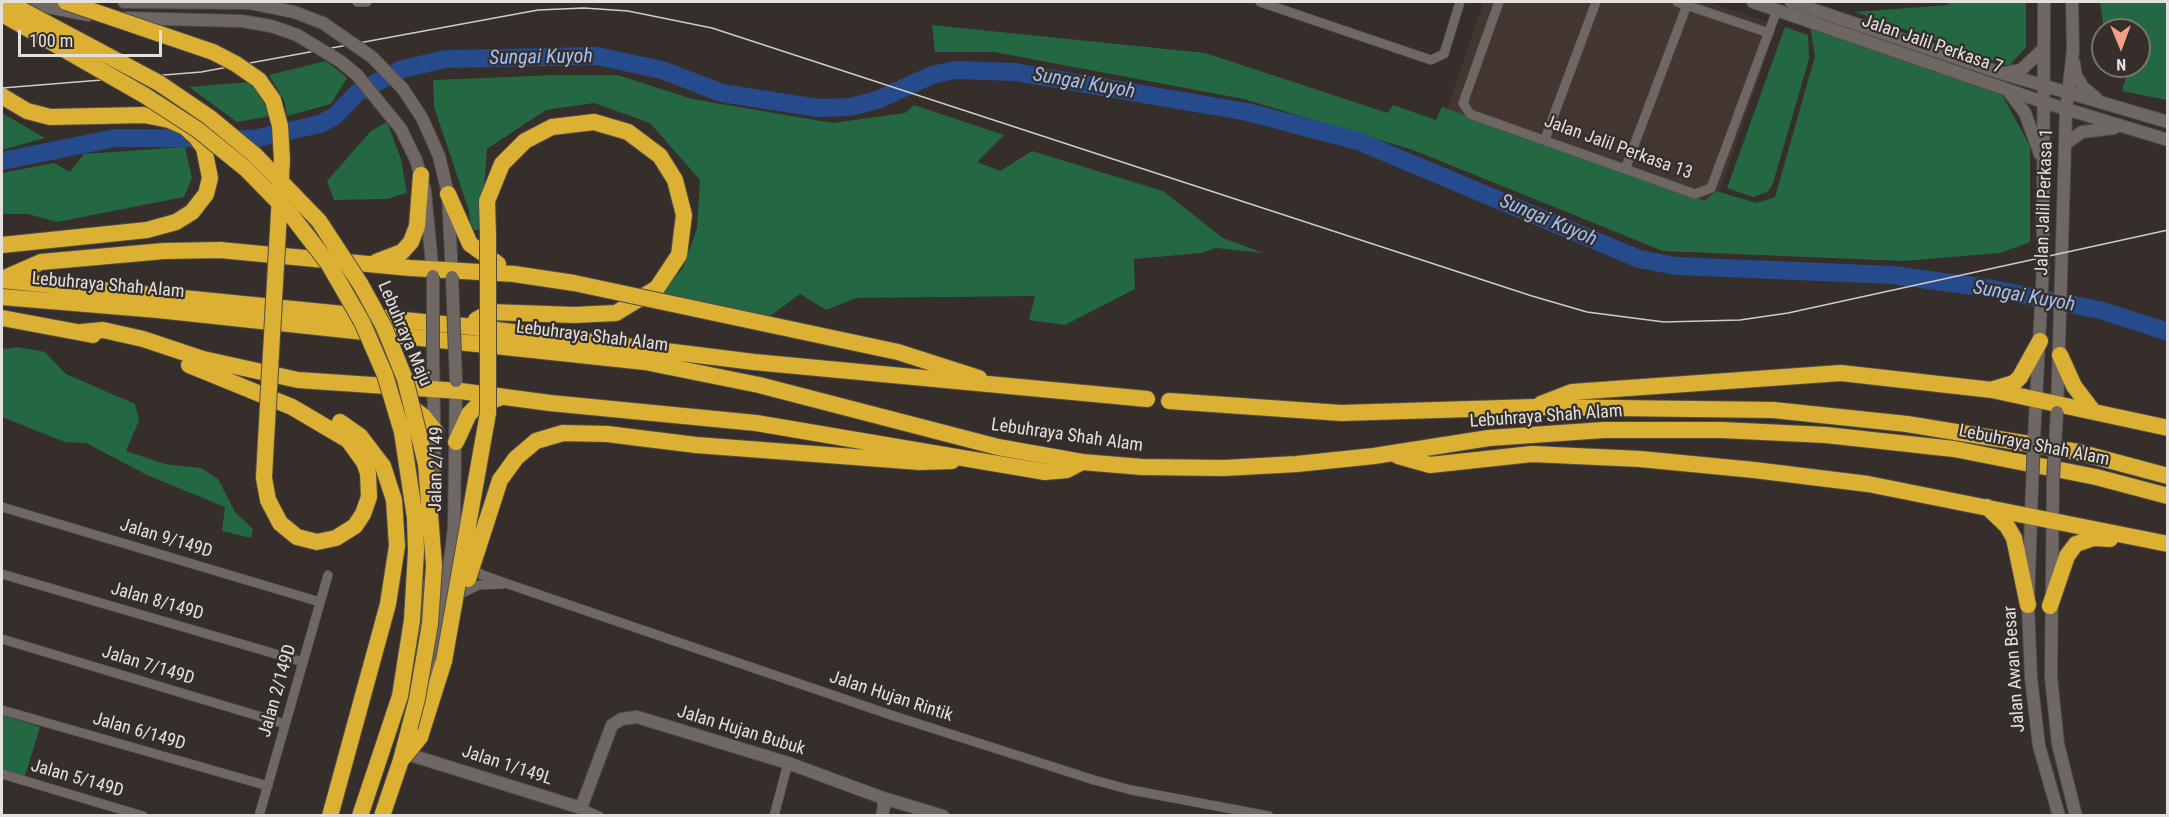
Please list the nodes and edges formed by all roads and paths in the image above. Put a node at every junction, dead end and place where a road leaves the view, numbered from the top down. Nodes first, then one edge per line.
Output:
1 (7, 2) edge
2 (30, 2) edge
3 (66, 2) edge
4 (124, 2) edge
5 (357, 2) edge
6 (367, 2) edge
7 (1260, 2) edge
8 (1460, 2) edge
9 (1499, 2) edge
10 (1596, 2) edge
11 (1753, 2) edge
12 (1791, 2) edge
13 (2044, 2) edge
14 (2072, 2) edge
15 (1682, 3) edge
16 (1777, 10) junction
17 (2, 14) edge
18 (2, 29) edge
19 (1769, 33) junction
20 (2043, 49) junction
21 (2073, 51) junction
22 (2001, 73) junction
23 (2043, 85) junction
24 (2009, 91) junction
25 (2068, 93) junction
26 (2, 96) edge
27 (2043, 102) junction
28 (2102, 102) junction
29 (2067, 110) junction
30 (2168, 122) edge
31 (2124, 128) junction
32 (1545, 139) junction
33 (2168, 140) edge
34 (2065, 144) junction
35 (2044, 166) junction
36 (1626, 167) junction
37 (421, 175) junction
38 (448, 194) junction
39 (2, 245) edge
40 (369, 264) junction
41 (433, 272) junction
42 (452, 274) junction
43 (514, 274) junction
44 (2, 280) edge
45 (2, 297) edge
46 (2, 318) edge
47 (464, 326) junction
48 (82, 332) junction
49 (2040, 337) junction
50 (2060, 354) junction
51 (366, 384) junction
52 (434, 385) junction
53 (456, 386) junction
54 (1011, 388) junction
55 (1987, 390) junction
56 (505, 396) junction
57 (1147, 399) dead end
58 (1169, 401) dead end
59 (2036, 404) junction
60 (292, 407) junction
61 (1535, 407) junction
62 (2057, 408) junction
63 (2093, 411) junction
64 (2168, 428) edge
65 (436, 432) junction
66 (456, 442) junction
67 (1391, 454) junction
68 (965, 457) junction
69 (1082, 462) junction
70 (2168, 476) edge
71 (2168, 496) edge
72 (1985, 505) junction
73 (2, 507) edge
74 (2031, 514) junction
75 (2052, 518) junction
76 (454, 528) junction
77 (2168, 544) edge
78 (2, 574) edge
79 (328, 576) dead end
80 (508, 584) junction
81 (320, 602) junction
82 (445, 605) junction
83 (2028, 605) junction
84 (2050, 606) junction
85 (2, 639) edge
86 (444, 661) junction
87 (303, 662) junction
88 (2, 710) edge
89 (285, 724) junction
90 (403, 756) junction
91 (788, 764) junction
92 (2, 774) edge
93 (268, 786) junction
94 (883, 798) junction
95 (581, 808) junction
96 (143, 816) edge
97 (259, 816) edge
98 (330, 816) edge
99 (359, 816) edge
100 (383, 816) edge
101 (599, 816) edge
102 (774, 816) edge
103 (882, 816) edge
104 (943, 816) edge
105 (1269, 816) edge
106 (2059, 816) edge
107 (2076, 816) edge

1 - 90 highway, Lebuhraya Maju, bridge
2 - 18 street
2 - 37 main road, Jalan 2/149, bridge
3 - 60 highway, bridge
4 - 38 main road, Jalan 2/149, bridge
5 - 6 street
7 - 8 street
9 - 32 street, Jalan Jalil Perkasa 13
10 - 32 street
11 - 16 main road, Jalan Jalil Perkasa 7
12 - 22 main road, Jalan Jalil Perkasa 7
13 - 20 main road, Jalan Jalil Perkasa 1
14 - 21 main road, Jalan Jalil Perkasa 1
15 - 19 street
15 - 36 street
16 - 19 street, Jalan Jalil Perkasa 13
16 - 24 main road, Jalan Jalil Perkasa 7
17 - 99 highway, Lebuhraya Maju, bridge
19 - 36 street, Jalan Jalil Perkasa 13
20 - 22 main road
20 - 23 main road, Jalan Jalil Perkasa 1
21 - 25 main road, Jalan Jalil Perkasa 1
21 - 28 main road
22 - 23 main road, Jalan Jalil Perkasa 7
23 - 25 main road, Jalan Jalil Perkasa 7
23 - 27 main road, Jalan Jalil Perkasa 1
24 - 27 main road, Jalan Jalil Perkasa 7
24 - 35 main road
25 - 28 main road, Jalan Jalil Perkasa 7
25 - 29 main road, Jalan Jalil Perkasa 1
26 - 39 highway
27 - 29 main road, Jalan Jalil Perkasa 7
27 - 35 main road, Jalan Jalil Perkasa 1
28 - 30 main road, Jalan Jalil Perkasa 7
29 - 31 main road, Jalan Jalil Perkasa 7
29 - 34 main road, Jalan Jalil Perkasa 1
31 - 33 main road
31 - 34 main road
32 - 36 street, Jalan Jalil Perkasa 13
34 - 50 main road, Jalan Jalil Perkasa 1
35 - 49 main road, Jalan Jalil Perkasa 1
37 - 40 highway
37 - 41 main road, Jalan 2/149
38 - 42 main road, Jalan 2/149
38 - 43 highway
40 - 41 highway
40 - 44 highway
41 - 42 highway
41 - 52 main road, Jalan 2/149, bridge
42 - 43 highway
42 - 53 main road, Jalan 2/149, bridge
43 - 54 highway, bridge
44 - 47 highway, Lebuhraya Shah Alam
45 - 69 highway, Lebuhraya Shah Alam
46 - 48 highway
47 - 54 highway, Lebuhraya Shah Alam
47 - 86 highway, bridge
48 - 51 highway
48 - 60 highway
49 - 55 highway
49 - 59 main road, Jalan Jalil Perkasa 1
50 - 62 main road, Jalan Jalil Perkasa 1
50 - 63 highway
51 - 52 highway
51 - 65 highway
52 - 53 highway
52 - 65 main road, Jalan 2/149
53 - 56 highway
53 - 66 main road, Jalan 2/149
54 - 57 highway, Lebuhraya Shah Alam
55 - 59 highway
55 - 61 highway
56 - 66 highway
56 - 68 highway
58 - 61 highway, Lebuhraya Shah Alam
59 - 62 highway
59 - 74 main road, Jalan Awan Besar, bridge
60 - 98 highway
61 - 70 highway, Lebuhraya Shah Alam
62 - 63 highway
62 - 75 main road, Jalan Jalil Perkasa 1, bridge
63 - 64 highway
65 - 99 main road, Jalan 2/149
66 - 76 main road, Jalan 2/149
67 - 69 highway, Lebuhraya Shah Alam
67 - 71 highway, Lebuhraya Shah Alam
67 - 72 highway
68 - 69 highway
68 - 86 highway, bridge
72 - 74 highway
72 - 83 highway
73 - 81 street, Jalan 9/149D
74 - 75 highway
74 - 83 main road, Jalan Awan Besar
75 - 77 highway
75 - 84 main road, Jalan Awan Besar
76 - 80 street, Jalan Hujan Rintik
76 - 82 main road, Jalan 2/149
77 - 84 highway
78 - 87 street, Jalan 8/149D
79 - 81 street, Jalan 2/149D
80 - 82 street, Jalan Hujan Rintik
80 - 105 street, Jalan Hujan Rintik
81 - 87 street, Jalan 2/149D
82 - 90 main road, Jalan 2/149
83 - 106 main road, Jalan Awan Besar
84 - 107 main road, Jalan Awan Besar
85 - 89 street, Jalan 7/149D
86 - 90 highway, bridge
87 - 89 street, Jalan 2/149D
88 - 93 street, Jalan 6/149D
89 - 93 street, Jalan 2/149D
90 - 95 main road, Jalan 1/149L
90 - 100 highway, Lebuhraya Maju
91 - 94 main road, Jalan Hujan Bubuk
91 - 95 main road, Jalan Hujan Bubuk
91 - 102 street
92 - 96 street, Jalan 5/149D
93 - 97 street, Jalan 2/149D
94 - 103 main road
94 - 104 main road, Jalan Hujan Bubuk
95 - 101 street, Jalan 1/149L

